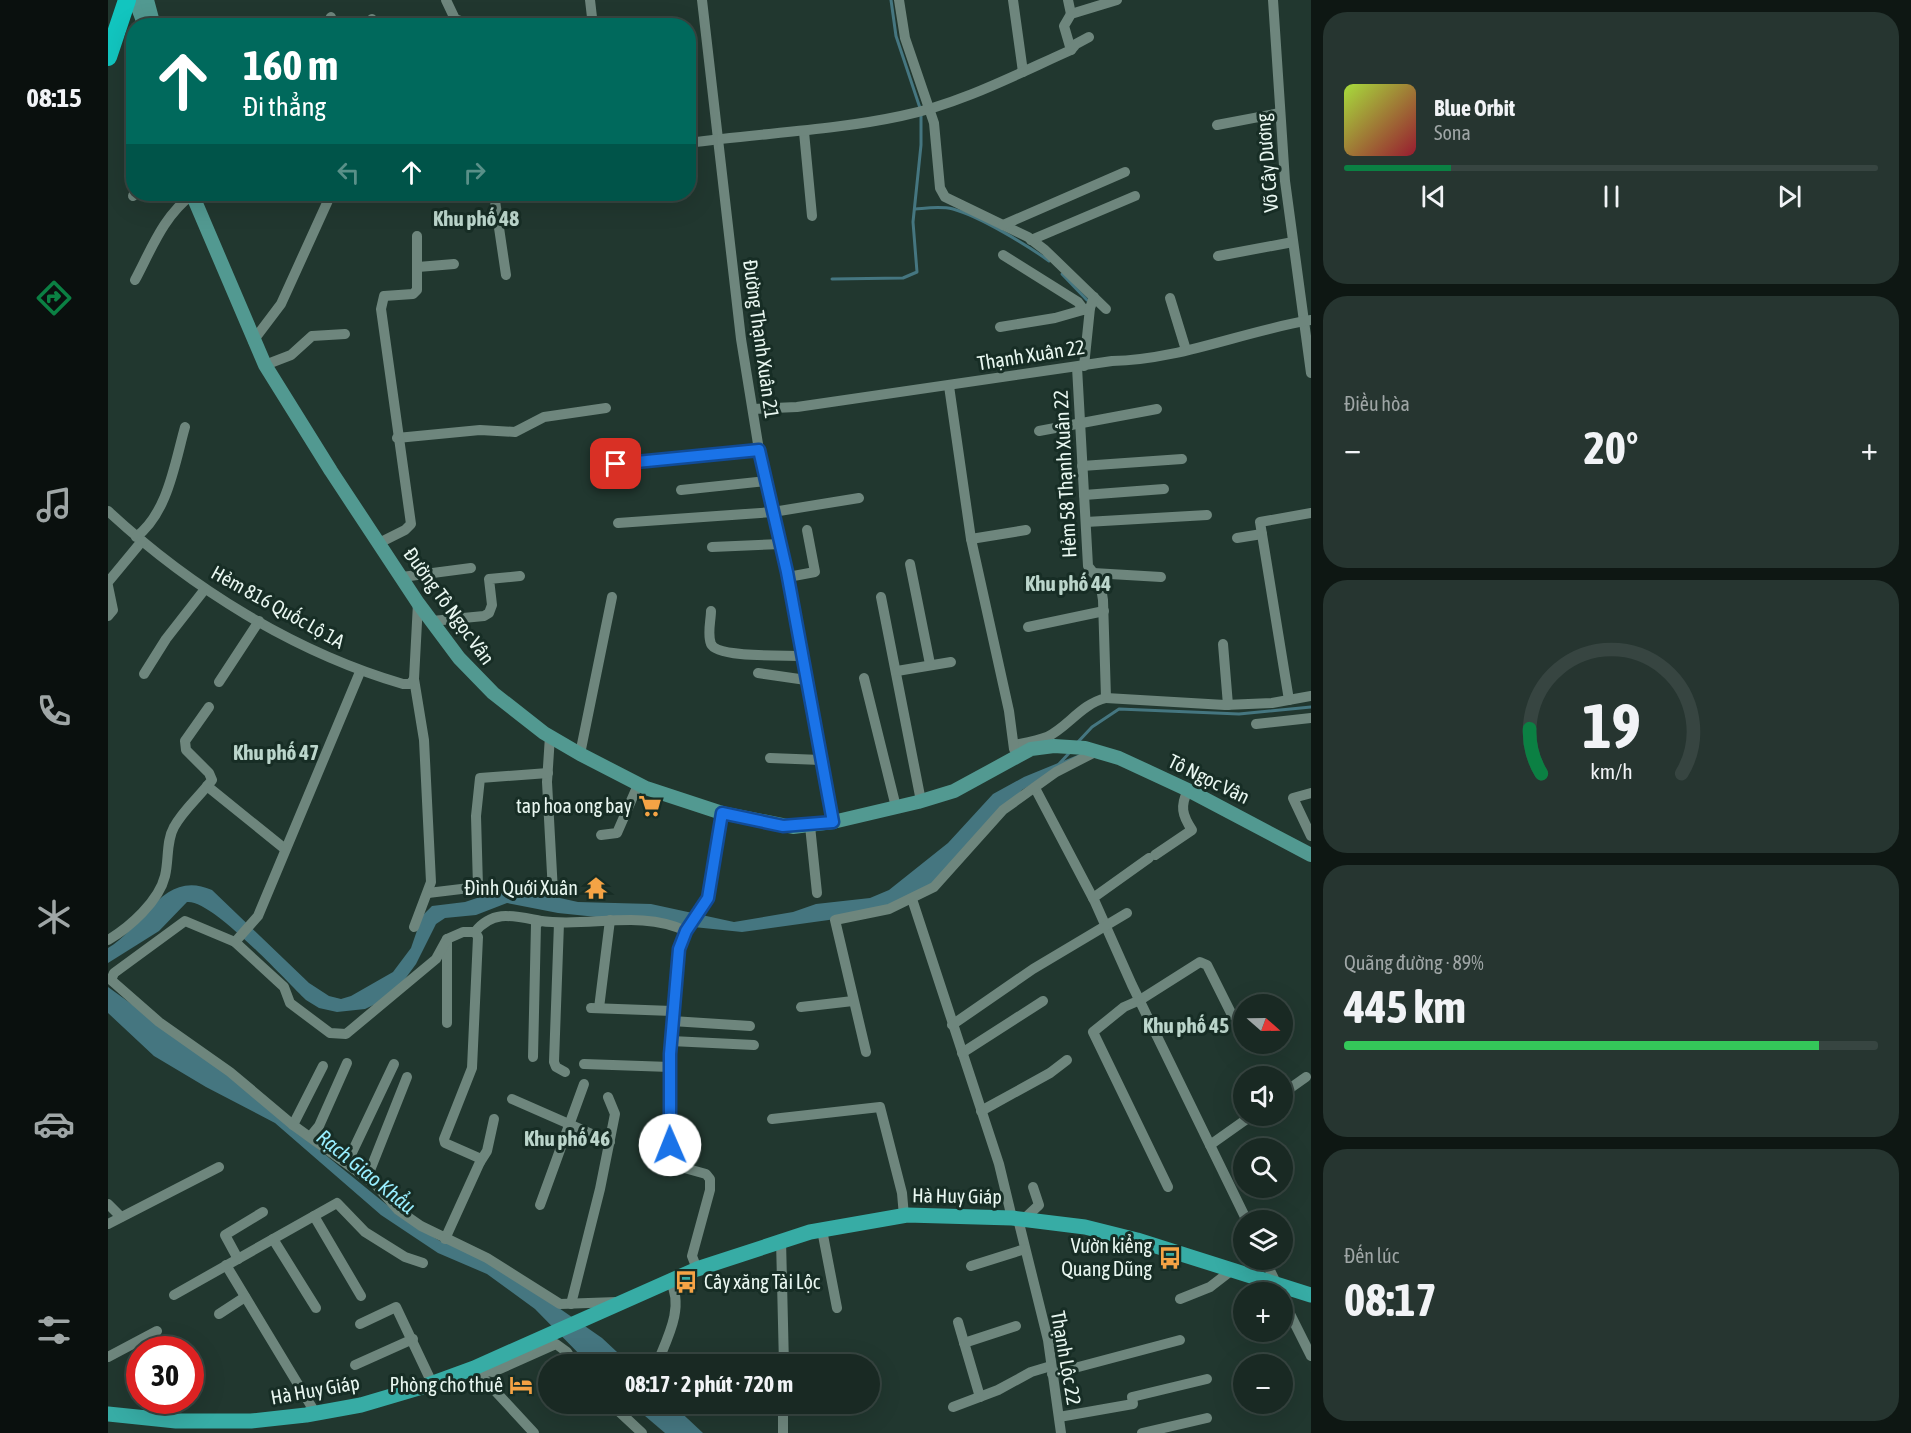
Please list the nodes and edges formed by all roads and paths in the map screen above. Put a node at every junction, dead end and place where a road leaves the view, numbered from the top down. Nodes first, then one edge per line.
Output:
1 (115, 0) edge
2 (127, 0) edge
3 (135, 0) edge
4 (147, 0) edge
5 (446, 0) edge
6 (590, 0) edge
7 (702, 0) edge
8 (899, 0) edge
9 (1013, 0) edge
10 (1068, 0) edge
11 (1117, 0) edge
12 (1273, 0) edge
13 (1071, 14) junction
14 (142, 18) edge
15 (152, 18) edge
16 (455, 18) edge
17 (591, 18) edge
18 (108, 22) edge
19 (1089, 37) dead end
20 (1071, 50) junction
21 (108, 57) edge
22 (1023, 72) junction
23 (928, 108) junction
24 (1280, 113) junction
25 (1217, 125) dead end
26 (804, 132) junction
27 (716, 139) junction
28 (696, 142) edge
29 (1125, 172) dead end
30 (1135, 196) dead end
31 (183, 201) edge
32 (195, 201) edge
33 (329, 201) edge
34 (495, 201) edge
35 (812, 216) dead end
36 (1003, 225) junction
37 (417, 236) dead end
38 (1031, 240) junction
39 (1293, 242) junction
40 (1003, 255) dead end
41 (1218, 256) dead end
42 (454, 264) dead end
43 (418, 267) junction
44 (507, 274) dead end
45 (135, 280) dead end
46 (1094, 297) junction
47 (1170, 298) dead end
48 (1087, 309) junction
49 (1106, 309) dead end
50 (1307, 321) edge
51 (999, 327) dead end
52 (345, 334) dead end
53 (254, 341) junction
54 (1186, 350) junction
55 (265, 365) junction
56 (1080, 366) junction
57 (1311, 373) edge
58 (949, 386) junction
59 (606, 408) dead end
60 (1157, 409) dead end
61 (753, 410) junction
62 (1079, 425) junction
63 (184, 426) dead end
64 (1039, 431) dead end
65 (397, 438) junction
66 (759, 450) junction
67 (1182, 459) dead end
68 (616, 464) dead end
69 (1082, 466) junction
70 (766, 481) junction
71 (1164, 489) dead end
72 (681, 490) dead end
73 (1084, 495) junction
74 (859, 498) dead end
75 (108, 511) edge
76 (773, 512) junction
77 (1311, 513) edge
78 (1206, 515) dead end
79 (1086, 522) junction
80 (618, 523) dead end
81 (807, 530) dead end
82 (1026, 530) dead end
83 (1262, 534) junction
84 (1237, 538) dead end
85 (139, 539) junction
86 (971, 539) junction
87 (379, 543) junction
88 (781, 544) junction
89 (712, 547) dead end
90 (910, 564) dead end
91 (471, 568) dead end
92 (1093, 573) junction
93 (520, 576) dead end
94 (402, 577) junction
95 (788, 577) junction
96 (1161, 577) dead end
97 (108, 584) edge
98 (205, 589) junction
99 (612, 597) dead end
100 (880, 597) dead end
101 (418, 603) junction
102 (711, 611) dead end
103 (1104, 611) junction
104 (108, 616) edge
105 (260, 621) junction
106 (432, 621) junction
107 (1028, 627) dead end
108 (1223, 644) dead end
109 (802, 656) junction
110 (951, 662) dead end
111 (930, 664) junction
112 (897, 671) junction
113 (360, 672) junction
114 (758, 673) dead end
115 (144, 674) dead end
116 (864, 678) dead end
117 (414, 679) junction
118 (806, 680) junction
119 (219, 682) dead end
120 (1311, 696) edge
121 (1106, 698) junction
122 (1289, 700) junction
123 (1228, 705) junction
124 (209, 707) dead end
125 (1311, 718) edge
126 (1256, 724) dead end
127 (550, 735) junction
128 (1054, 746) joint
129 (1091, 749) junction
130 (1015, 751) junction
131 (580, 754) junction
132 (770, 758) dead end
133 (821, 760) junction
134 (548, 773) junction
135 (638, 784) junction
136 (207, 786) junction
137 (1035, 788) junction
138 (1188, 790) junction
139 (1311, 793) edge
140 (921, 801) junction
141 (896, 807) junction
142 (722, 813) junction
143 (833, 822) junction
144 (810, 826) junction
145 (601, 835) dead end
146 (1311, 836) edge
147 (285, 849) junction
148 (1311, 855) edge
149 (553, 892) dead end
150 (428, 893) junction
151 (817, 893) dead end
152 (1093, 898) junction
153 (912, 899) junction
154 (1127, 913) dead end
155 (610, 920) junction
156 (541, 921) junction
157 (559, 923) junction
158 (1106, 926) junction
159 (414, 927) dead end
160 (688, 929) junction
161 (475, 932) junction
162 (447, 939) junction
163 (108, 940) edge
164 (236, 941) junction
165 (1140, 1000) junction
166 (853, 1001) junction
167 (1043, 1001) dead end
168 (801, 1007) dead end
169 (1232, 1015) dead end
170 (672, 1016) junction
171 (447, 1023) dead end
172 (952, 1025) junction
173 (750, 1026) dead end
174 (671, 1041) junction
175 (754, 1045) dead end
176 (866, 1052) dead end
177 (962, 1053) junction
178 (533, 1057) dead end
179 (1067, 1060) dead end
180 (346, 1063) dead end
181 (394, 1064) dead end
182 (584, 1064) dead end
183 (323, 1066) dead end
184 (670, 1067) junction
185 (565, 1072) dead end
186 (408, 1077) dead end
187 (1306, 1077) dead end
188 (584, 1084) dead end
189 (1293, 1086) edge
190 (608, 1097) dead end
191 (512, 1099) dead end
192 (981, 1111) junction
193 (494, 1119) dead end
194 (771, 1119) dead end
195 (568, 1122) junction
196 (293, 1125) junction
197 (1236, 1126) edge
198 (310, 1137) junction
199 (610, 1142) junction
200 (1210, 1144) junction
201 (480, 1162) junction
202 (347, 1163) junction
203 (219, 1167) dead end
204 (367, 1178) junction
205 (1033, 1187) dead end
206 (1168, 1187) dead end
207 (108, 1204) edge
208 (540, 1205) dead end
209 (1242, 1210) edge
210 (263, 1212) dead end
211 (314, 1216) junction
212 (904, 1216) junction
213 (121, 1217) junction
214 (1018, 1219) junction
215 (108, 1224) edge
216 (822, 1230) junction
217 (273, 1239) junction
218 (445, 1239) junction
219 (781, 1240) junction
220 (1025, 1249) junction
221 (238, 1259) junction
222 (423, 1263) dead end
223 (226, 1265) junction
224 (970, 1266) dead end
225 (697, 1269) junction
226 (1232, 1270) junction
227 (670, 1281) junction
228 (1258, 1282) edge
229 (1293, 1293) edge
230 (174, 1295) dead end
231 (1311, 1295) edge
232 (361, 1296) dead end
233 (245, 1297) junction
234 (1180, 1299) dead end
235 (571, 1305) junction
236 (613, 1305) junction
237 (316, 1308) dead end
238 (837, 1308) dead end
239 (219, 1314) dead end
240 (1293, 1319) edge
241 (958, 1322) dead end
242 (360, 1324) dead end
243 (1016, 1326) dead end
244 (157, 1331) dead end
245 (413, 1339) junction
246 (1179, 1340) dead end
247 (964, 1342) junction
248 (568, 1354) edge
249 (661, 1354) edge
250 (784, 1354) edge
251 (1311, 1356) edge
252 (108, 1357) edge
253 (355, 1365) dead end
254 (474, 1368) junction
255 (1052, 1370) junction
256 (1207, 1379) dead end
257 (432, 1383) junction
258 (980, 1397) junction
259 (952, 1407) dead end
260 (108, 1414) edge
261 (315, 1414) junction
262 (622, 1414) edge
263 (783, 1414) edge
264 (1057, 1418) junction
265 (1206, 1418) dead end
266 (194, 1427) edge
267 (534, 1433) edge
268 (642, 1433) edge
269 (783, 1433) edge
270 (1056, 1433) edge
271 (1061, 1433) edge
272 (1142, 1433) edge

1 - 18 highway
2 - 21 highway
3 - 14 street
4 - 15 street
5 - 16 street
6 - 17 street
7 - 27 street, Đường Thạnh Xuân 21
8 - 23 street
9 - 22 street
10 - 13 street
11 - 13 street
12 - 24 street, Võ Cây Dương
13 - 20 street
19 - 20 street
20 - 22 street
22 - 23 street
23 - 26 street
23 - 36 street
24 - 25 street
24 - 39 street, Võ Cây Dương
26 - 27 street
26 - 35 street
27 - 28 street
27 - 61 street, Đường Thạnh Xuân 21
29 - 36 street
30 - 38 street
31 - 45 street
32 - 53 street, Đường Tô Ngọc Vân
33 - 53 street
34 - 44 street
36 - 38 street
37 - 43 street
38 - 46 street
39 - 41 street
39 - 50 street, Võ Cây Dương
40 - 48 street
42 - 43 street
43 - 65 street
46 - 48 street, Hẻm 58 Thạnh Xuân 22
46 - 49 street
47 - 54 street
48 - 51 street
48 - 56 street, Hẻm 58 Thạnh Xuân 22
50 - 54 street, Thạnh Xuân 22
50 - 57 street, Võ Cây Dương
52 - 55 street
53 - 55 street, Đường Tô Ngọc Vân
54 - 56 street, Thạnh Xuân 22
55 - 87 street, Đường Tô Ngọc Vân
56 - 58 street, Thạnh Xuân 22
56 - 62 street, Hẻm 58 Thạnh Xuân 22
58 - 61 street, Thạnh Xuân 22
58 - 86 street
59 - 65 street
60 - 62 street
61 - 66 street, Đường Thạnh Xuân 21
62 - 64 street
62 - 69 street, Hẻm 58 Thạnh Xuân 22
63 - 85 street
65 - 87 street
66 - 68 street
66 - 70 street, Đường Thạnh Xuân 21
67 - 69 street
69 - 73 street, Hẻm 58 Thạnh Xuân 22
70 - 72 street
70 - 76 street, Đường Thạnh Xuân 21
71 - 73 street
73 - 79 street, Hẻm 58 Thạnh Xuân 22
74 - 76 street
75 - 85 street, Hẻm 816 Quốc Lộ 1A
76 - 80 street
76 - 88 street, Đường Thạnh Xuân 21
77 - 83 street
78 - 79 street
79 - 92 street, Hẻm 58 Thạnh Xuân 22
81 - 95 street
82 - 86 street
83 - 84 street
83 - 122 street
85 - 97 street
85 - 98 street, Hẻm 816 Quốc Lộ 1A
86 - 130 street
87 - 94 street, Đường Tô Ngọc Vân
88 - 89 street
88 - 95 street, Đường Thạnh Xuân 21
90 - 111 street
91 - 94 street
92 - 96 street
92 - 103 street, Hẻm 58 Thạnh Xuân 22
93 - 106 street
94 - 101 street, Đường Tô Ngọc Vân
95 - 109 street, Đường Thạnh Xuân 21
97 - 104 street
98 - 105 street, Hẻm 816 Quốc Lộ 1A
98 - 115 street
99 - 131 street
100 - 112 street
101 - 106 street, Đường Tô Ngọc Vân
101 - 117 street
102 - 109 street
103 - 107 street
103 - 121 street, Hẻm 58 Thạnh Xuân 22
105 - 113 street, Hẻm 816 Quốc Lộ 1A
105 - 119 street
106 - 127 street, Đường Tô Ngọc Vân
108 - 123 street
109 - 118 street, Đường Thạnh Xuân 21
110 - 111 street
111 - 112 street
112 - 140 street
113 - 117 street, Hẻm 816 Quốc Lộ 1A
113 - 147 street
114 - 118 street
116 - 141 street
117 - 150 street
118 - 133 street, Đường Thạnh Xuân 21
120 - 122 street
121 - 123 street
121 - 130 street
122 - 123 street
124 - 136 street
125 - 126 street
127 - 131 street, Đường Tô Ngọc Vân
127 - 134 street
128 - 129 street, Tô Ngọc Vân
128 - 130 street, Đường Tô Ngọc Vân
129 - 137 street
129 - 138 street, Tô Ngọc Vân
130 - 140 street, Đường Tô Ngọc Vân
131 - 135 street, Đường Tô Ngọc Vân
132 - 133 street
133 - 143 street, Đường Thạnh Xuân 21
134 - 149 street
134 - 150 street
135 - 142 street, Đường Tô Ngọc Vân
135 - 145 street
136 - 147 street
136 - 163 street
137 - 152 street
137 - 153 street
138 - 148 street, Tô Ngọc Vân
138 - 152 street
139 - 146 street
140 - 141 street, Đường Tô Ngọc Vân
141 - 143 street, Đường Tô Ngọc Vân
142 - 144 street, Đường Tô Ngọc Vân
142 - 160 street
143 - 144 street, Đường Tô Ngọc Vân
144 - 151 street
147 - 164 street
150 - 159 street
152 - 158 street
153 - 166 street
153 - 172 street, Thạnh Lộc 22
154 - 158 street
155 - 157 street
155 - 160 street
155 - 170 street
156 - 157 street
156 - 161 street
156 - 178 street
157 - 185 street
158 - 165 street
158 - 172 street
160 - 170 street
161 - 162 street
161 - 201 street
162 - 164 street
162 - 171 street
164 - 196 street
165 - 169 street
165 - 200 street
165 - 206 street
166 - 168 street
166 - 176 street
167 - 177 street
170 - 173 street
170 - 174 street
172 - 177 street, Thạnh Lộc 22
174 - 175 street
174 - 184 street
177 - 192 street, Thạnh Lộc 22
179 - 192 street
180 - 198 street
181 - 202 street
182 - 184 street
183 - 196 street
184 - 225 street
186 - 204 street
187 - 189 street
188 - 195 street
190 - 199 street
191 - 195 street
192 - 214 street, Thạnh Lộc 22
193 - 201 street
194 - 212 street
195 - 199 street
195 - 208 street
196 - 198 street
197 - 200 street
198 - 202 street
199 - 235 street
200 - 209 street
201 - 218 street
202 - 204 street
203 - 213 street
204 - 218 street
205 - 214 street
207 - 213 street
210 - 221 street
211 - 217 street
211 - 222 street
211 - 232 street
212 - 214 main road, Hà Huy Giáp
212 - 216 main road, Hà Huy Giáp
213 - 215 street
214 - 220 street, Thạnh Lộc 22
214 - 226 main road, Hà Huy Giáp
216 - 219 main road, Hà Huy Giáp
216 - 238 street
217 - 221 street
217 - 237 street
218 - 235 street
219 - 225 main road, Hà Huy Giáp
219 - 250 street
220 - 224 street
220 - 255 street, Thạnh Lộc 22
221 - 223 street
223 - 230 street
223 - 233 street
225 - 227 main road, Hà Huy Giáp
226 - 228 main road, Hà Huy Giáp
226 - 234 street
227 - 236 main road, Hà Huy Giáp
227 - 249 street
229 - 231 main road, Hà Huy Giáp
233 - 239 street
233 - 261 street
235 - 236 street
236 - 254 main road, Hà Huy Giáp
240 - 251 street
241 - 247 street
242 - 245 street
243 - 247 street
244 - 252 street
245 - 253 street
245 - 257 street
246 - 255 street
247 - 258 street
248 - 254 street
254 - 257 main road, Hà Huy Giáp
254 - 267 street
255 - 258 street
255 - 264 street, Thạnh Lộc 22
256 - 264 street
257 - 261 main road, Hà Huy Giáp
258 - 259 street
260 - 266 main road, Hà Huy Giáp
261 - 266 main road, Hà Huy Giáp
262 - 268 street
263 - 269 street
264 - 270 street, Thạnh Lộc 22
264 - 271 street, Thạnh Lộc 22
265 - 272 street

